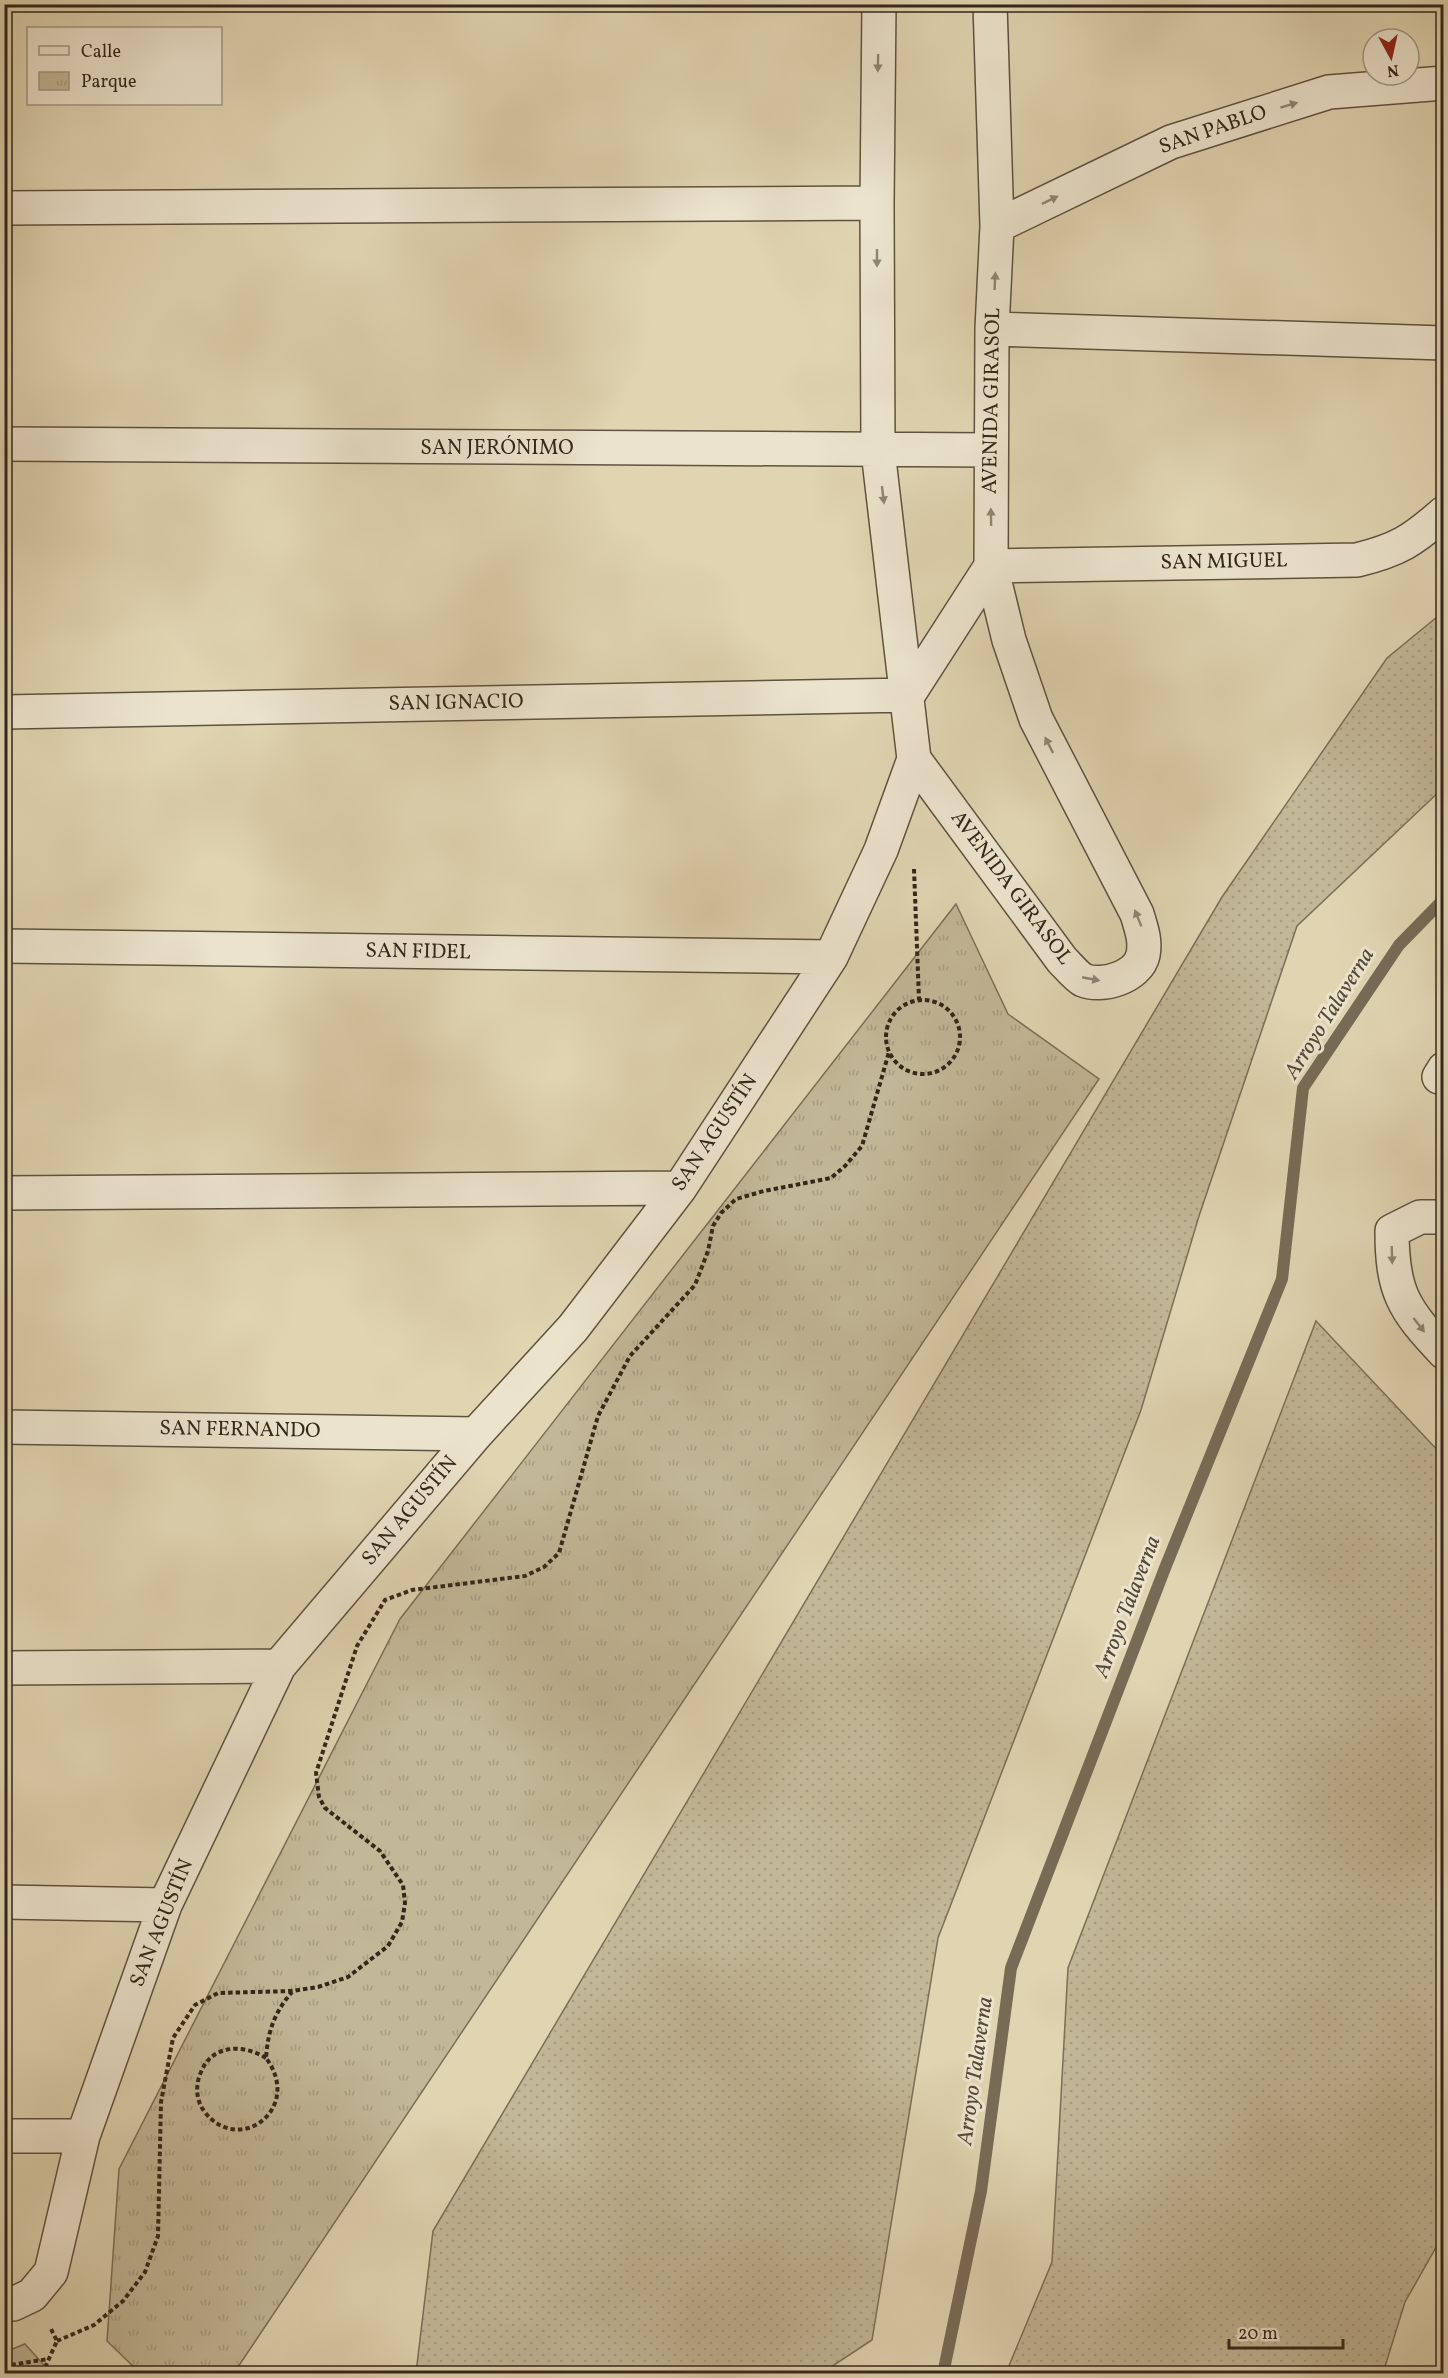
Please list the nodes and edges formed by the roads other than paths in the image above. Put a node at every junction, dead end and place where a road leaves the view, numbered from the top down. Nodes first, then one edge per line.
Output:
1 (879, 4) edge
2 (990, 4) edge
3 (1443, 83) edge
4 (877, 203) junction
5 (4, 208) edge
6 (997, 226) junction
7 (992, 329) junction
8 (1443, 343) edge
9 (4, 444) edge
10 (990, 450) junction
11 (878, 451) junction
12 (1443, 513) edge
13 (992, 566) junction
14 (908, 695) junction
15 (4, 712) edge
16 (914, 759) junction
17 (4, 946) edge
18 (831, 957) junction
19 (680, 1188) junction
20 (4, 1193) edge
21 (1443, 1217) edge
22 (1443, 1352) edge
23 (4, 1427) edge
24 (476, 1434) junction
25 (279, 1666) junction
26 (4, 1668) edge
27 (4, 1902) edge
28 (165, 1905) junction
29 (4, 2136) edge
30 (83, 2136) junction
31 (4, 2304) edge

1 -> 4 street
2 - 6 street, AVENIDA GIRASOL
6 -> 3 street, SAN PABLO
4 - 5 street
4 -> 11 street
7 -> 6 street, AVENIDA GIRASOL
7 - 8 street
7 - 10 street, AVENIDA GIRASOL
9 - 11 street, SAN JERÓNIMO
10 - 11 street, SAN JERÓNIMO
13 -> 10 street, AVENIDA GIRASOL
11 -> 14 street
12 - 13 street, SAN MIGUEL
13 - 14 street
16 -> 13 street, AVENIDA GIRASOL
14 - 15 street, SAN IGNACIO
14 - 16 street
16 - 18 street, SAN AGUSTÍN
17 - 18 street, SAN FIDEL
18 - 19 street, SAN AGUSTÍN
19 - 20 street
19 - 24 street, SAN AGUSTÍN
21 -> 22 street
23 - 24 street, SAN FERNANDO
24 - 25 street, SAN AGUSTÍN
25 - 26 street
25 - 28 street, SAN AGUSTÍN
27 - 28 street
28 - 30 street, SAN AGUSTÍN
29 - 30 street
30 - 31 street, SAN AGUSTÍN

